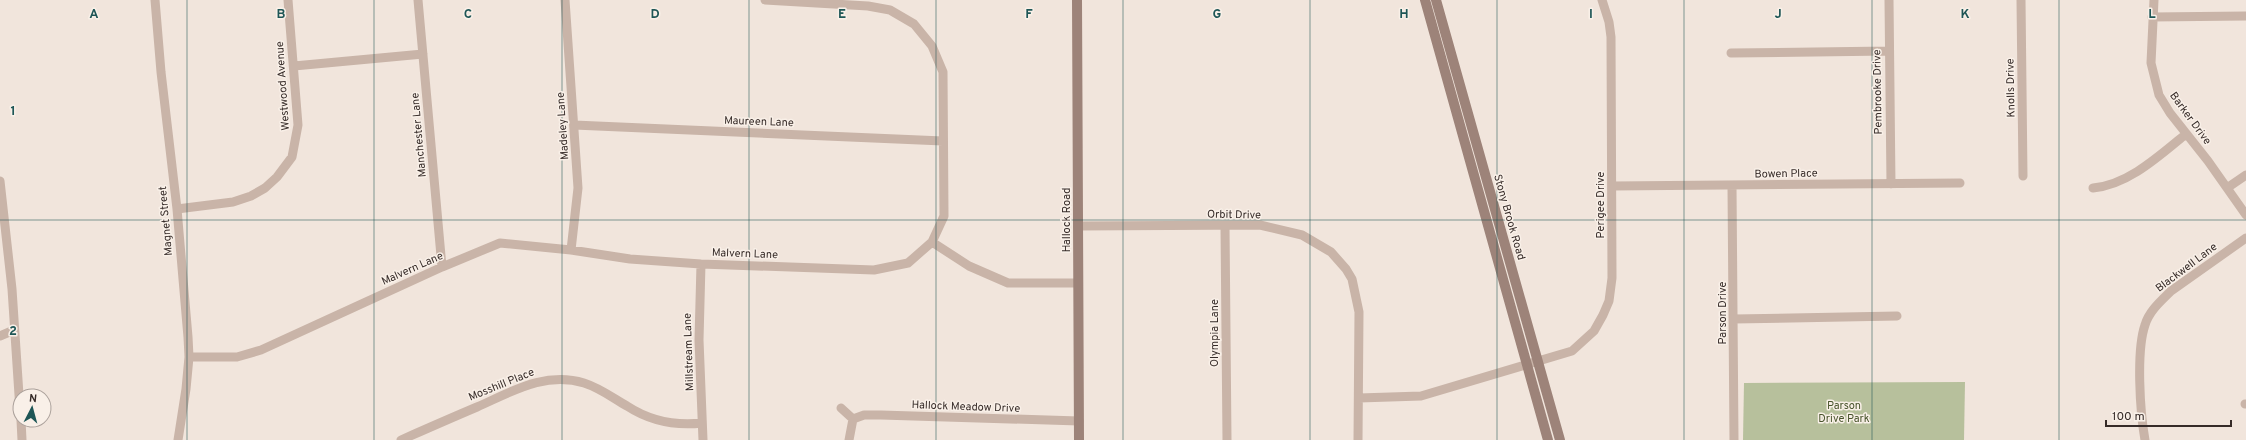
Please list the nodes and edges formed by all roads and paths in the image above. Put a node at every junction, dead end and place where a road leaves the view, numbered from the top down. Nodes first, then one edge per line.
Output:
1 (155, 0) edge
2 (288, 0) edge
3 (418, 0) edge
4 (565, 0) edge
5 (765, 0) edge
6 (1077, 0) edge
7 (1424, 0) edge
8 (1436, 0) edge
9 (1602, 0) edge
10 (1889, 0) edge
11 (2021, 0) edge
12 (2154, 0) edge
13 (818, 1) edge
14 (2246, 16) edge
15 (2152, 17) junction
16 (1888, 51) junction
17 (1731, 52) dead end
18 (423, 54) junction
19 (294, 66) junction
20 (574, 125) junction
21 (2186, 134) junction
22 (943, 141) junction
23 (1480, 155) junction
24 (1469, 158) junction
25 (2246, 175) edge
26 (2023, 176) dead end
27 (0, 181) edge
28 (1960, 183) dead end
29 (1891, 184) junction
30 (1613, 186) junction
31 (1732, 186) junction
32 (2093, 188) dead end
33 (2227, 188) junction
34 (177, 209) junction
35 (2246, 215) edge
36 (1078, 226) junction
37 (1225, 226) junction
38 (2246, 238) edge
39 (932, 242) junction
40 (571, 250) junction
41 (701, 264) junction
42 (442, 268) junction
43 (1078, 283) junction
44 (1897, 316) dead end
45 (1734, 319) junction
46 (14, 330) junction
47 (0, 336) edge
48 (189, 357) junction
49 (1538, 362) junction
50 (1527, 366) junction
51 (18, 388) edge
52 (1359, 398) junction
53 (841, 408) dead end
54 (853, 419) junction
55 (1079, 421) junction
56 (702, 423) junction
57 (21, 428) edge
58 (22, 440) edge
59 (178, 440) edge
60 (401, 440) edge
61 (703, 440) edge
62 (849, 440) edge
63 (1079, 440) edge
64 (1227, 440) edge
65 (1358, 440) edge
66 (1548, 440) edge
67 (1560, 440) edge
68 (1734, 440) edge
69 (2145, 440) edge

1 - 34 street, Magnet Street
2 - 19 street, Westwood Avenue
3 - 18 street, Manchester Lane
4 - 20 street, Madeley Lane
5 - 13 street, Malvern Lane
6 - 36 main road, Hallock Road
7 - 24 main road
8 - 23 main road, Stony Brook Road
9 - 30 street, Perigee Drive
10 - 16 street, Pembrooke Drive
11 - 26 street, Knolls Drive
12 - 15 street, Barker Drive
13 - 22 street, Malvern Lane
14 - 15 street
15 - 21 street, Barker Drive
16 - 17 street
16 - 29 street, Pembrooke Drive
18 - 19 street
18 - 42 street, Manchester Lane
19 - 34 street, Westwood Avenue
20 - 22 street, Maureen Lane
20 - 40 street, Madeley Lane
21 - 32 street
21 - 33 street, Barker Drive
22 - 39 street, Malvern Lane
23 - 24 main road
23 - 49 main road, Stony Brook Road
24 - 50 main road
25 - 33 street
27 - 46 street
28 - 29 street, Bowen Place
29 - 31 street, Bowen Place
30 - 31 street, Bowen Place
30 - 49 street, Perigee Drive
31 - 45 street, Parson Drive
33 - 35 street, Barker Drive
34 - 48 street, Magnet Street
36 - 37 street, Orbit Drive
36 - 43 main road, Hallock Road
37 - 52 street, Orbit Drive
37 - 64 street, Olympia Lane
38 - 69 street, Blackwell Lane
39 - 41 street, Malvern Lane
39 - 43 street
40 - 41 street, Malvern Lane
40 - 42 street, Malvern Lane
41 - 56 street, Millstream Lane
42 - 48 street, Malvern Lane
43 - 55 main road, Hallock Road
44 - 45 street
45 - 68 street, Parson Drive
46 - 47 street
46 - 51 street
48 - 59 street, Magnet Street
49 - 50 street, Perigee Drive
49 - 67 main road, Stony Brook Road
50 - 52 street, Perigee Drive
50 - 66 main road
52 - 65 street, Orbit Drive
53 - 54 street
54 - 55 street, Hallock Meadow Drive
54 - 62 street
55 - 63 main road, Hallock Road
56 - 60 street, Mosshill Place
56 - 61 street, Millstream Lane
57 - 58 street

